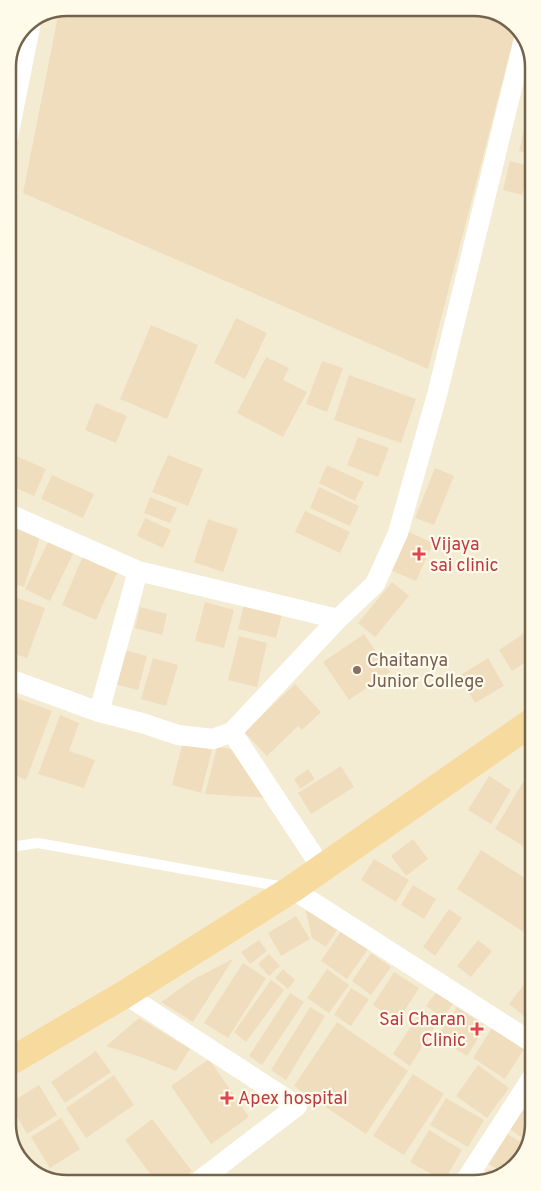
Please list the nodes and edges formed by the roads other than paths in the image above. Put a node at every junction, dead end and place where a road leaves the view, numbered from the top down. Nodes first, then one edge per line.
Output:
1 (25, 39) edge
2 (523, 57) edge
3 (16, 64) edge
4 (523, 72) edge
5 (16, 517) edge
6 (138, 571) junction
7 (338, 619) junction
8 (16, 682) edge
9 (99, 712) junction
10 (525, 727) edge
11 (232, 732) junction
12 (16, 846) edge
13 (321, 867) junction
14 (292, 889) junction
15 (125, 994) junction
16 (525, 1039) edge
17 (16, 1058) edge
18 (525, 1088) edge
19 (207, 1175) edge
20 (469, 1175) edge

1 - 3 street
2 - 4 street
4 - 7 street
5 - 6 street
6 - 7 street
6 - 9 street
7 - 11 street
8 - 9 street
9 - 11 street
10 - 13 highway
11 - 13 street
12 - 14 lane
13 - 14 highway
14 - 15 highway
14 - 16 street
15 - 17 highway
15 - 19 street
18 - 20 street

